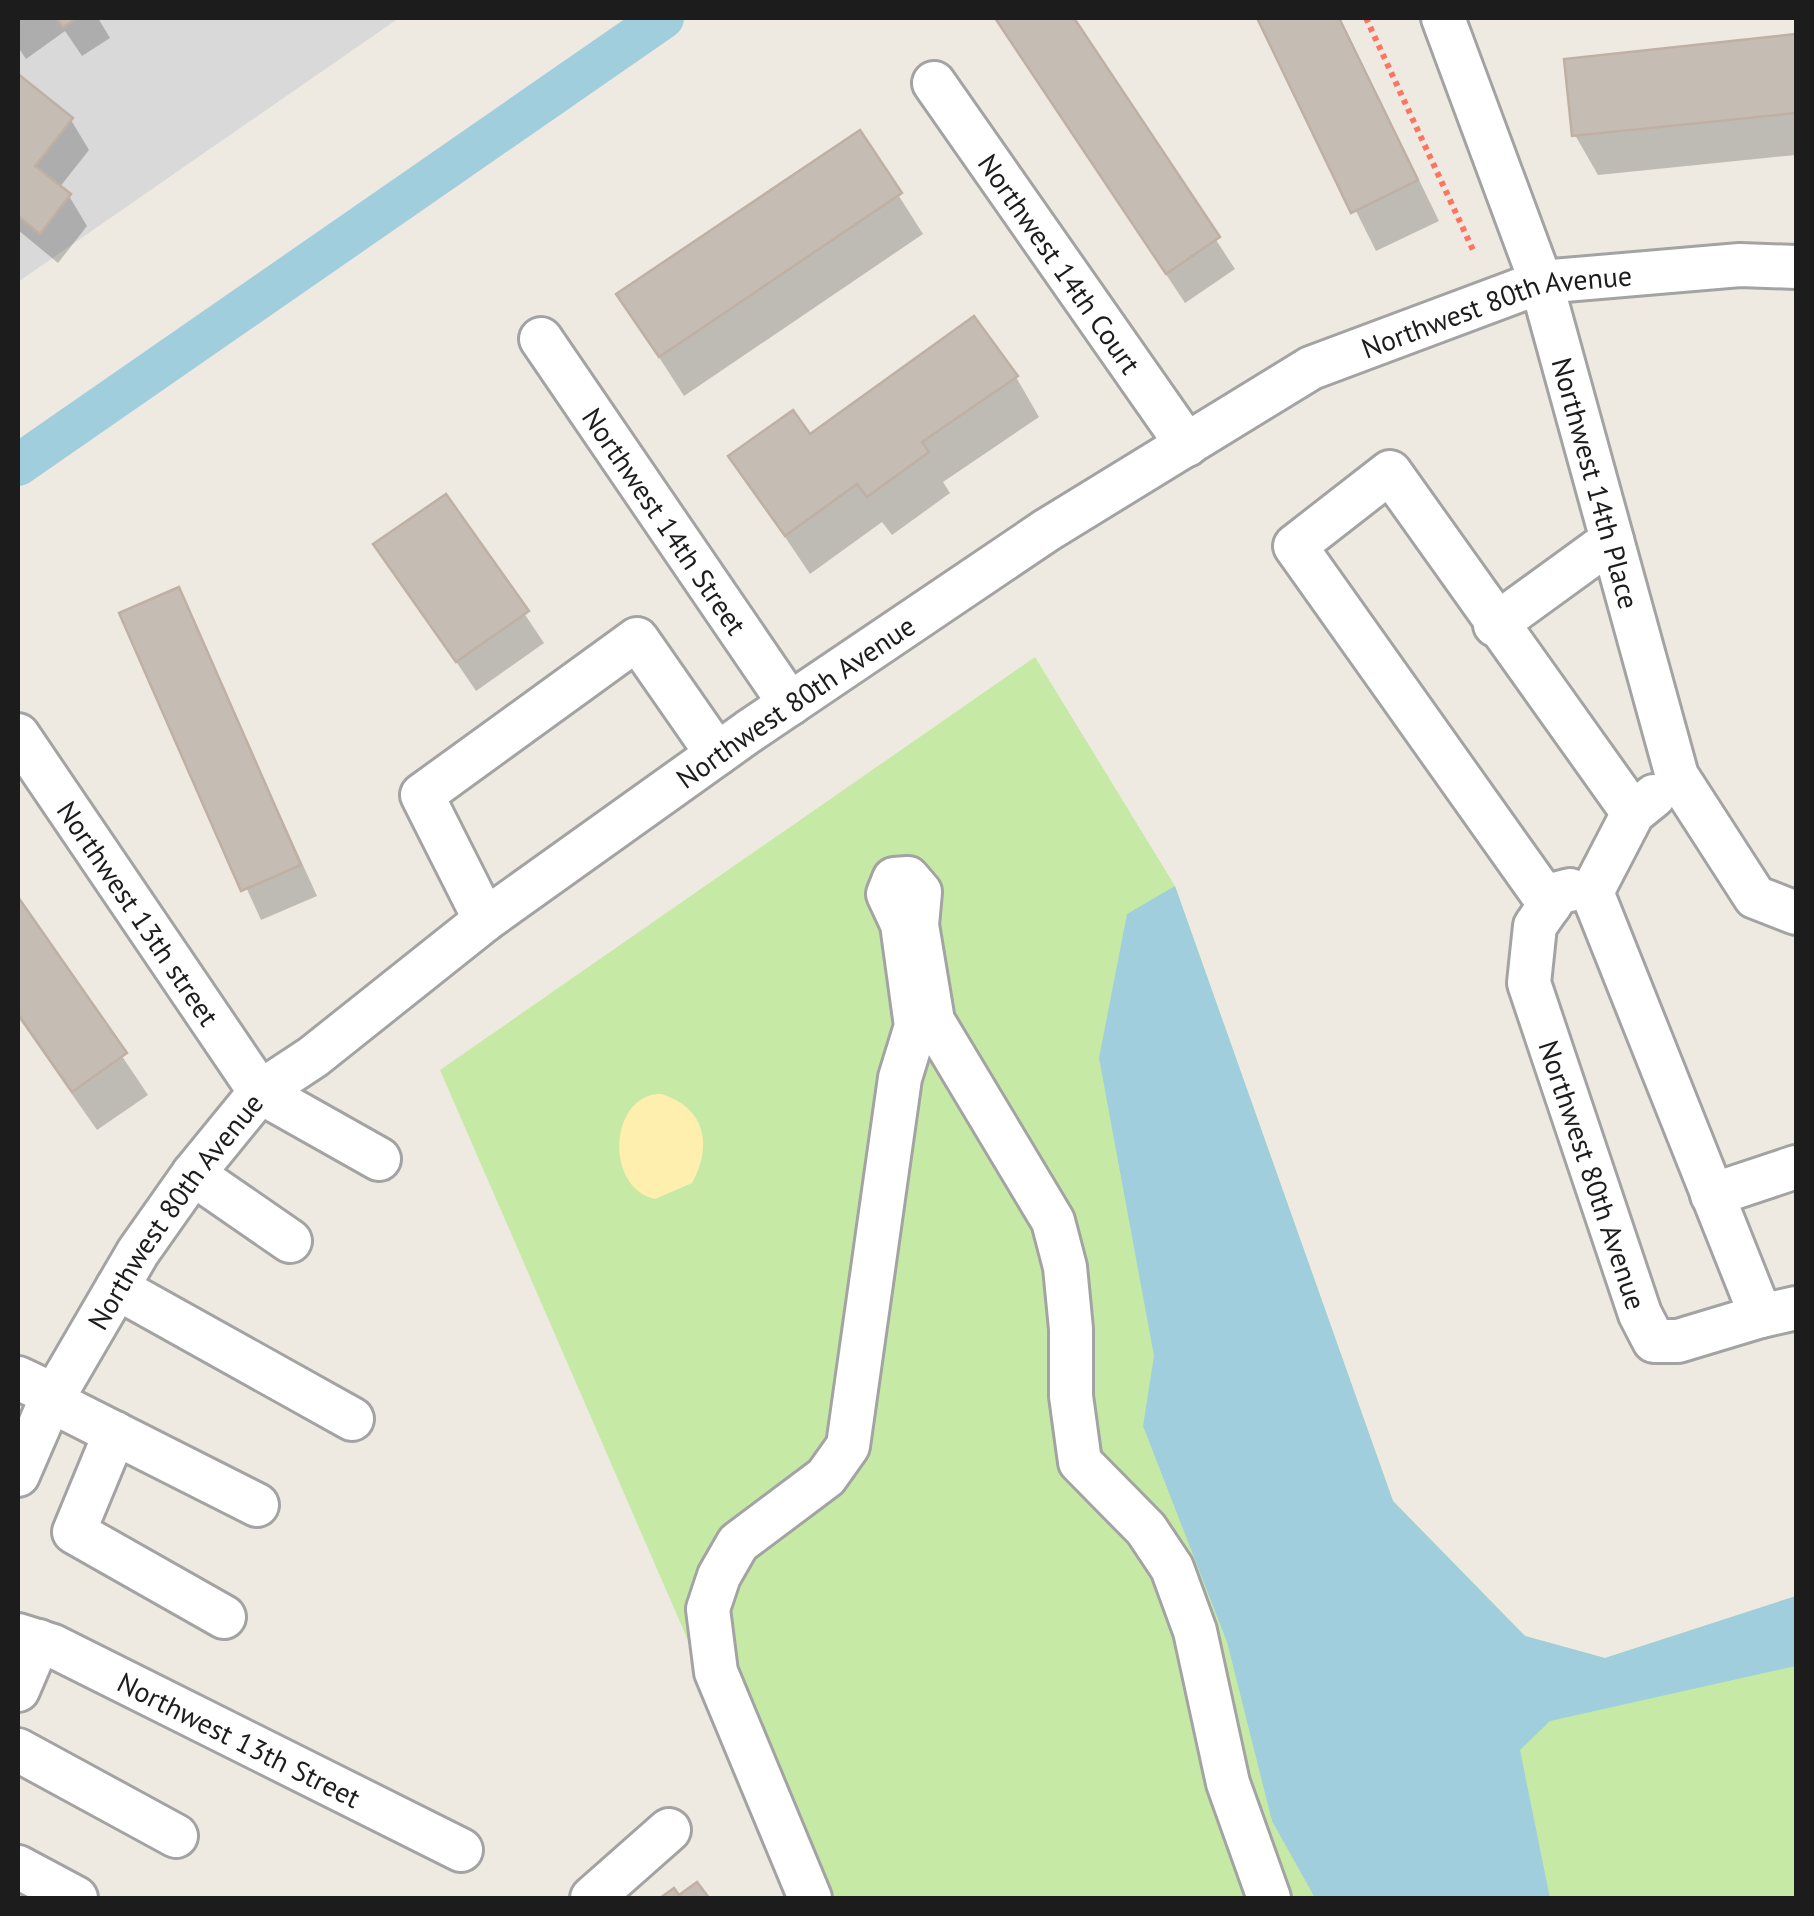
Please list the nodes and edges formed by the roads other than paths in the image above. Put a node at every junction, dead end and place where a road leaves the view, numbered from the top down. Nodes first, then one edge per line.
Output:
1 (1443, 18) edge
2 (934, 83) dead end
3 (1796, 267) edge
4 (1541, 282) junction
5 (541, 340) dead end
6 (1187, 444) junction
7 (1612, 540) junction
8 (1494, 625) junction
9 (790, 704) junction
10 (18, 736) edge
11 (717, 754) junction
12 (1677, 776) junction
13 (1633, 813) junction
14 (1597, 884) junction
15 (1550, 905) junction
16 (1796, 913) edge
17 (485, 920) junction
18 (260, 1092) junction
19 (380, 1159) dead end
20 (1796, 1167) edge
21 (193, 1174) junction
22 (1712, 1195) junction
23 (290, 1241) dead end
24 (117, 1288) junction
25 (1779, 1312) edge
26 (41, 1391) edge
27 (352, 1419) dead end
28 (115, 1433) junction
29 (18, 1475) edge
30 (257, 1505) dead end
31 (224, 1618) dead end
32 (28, 1638) edge
33 (18, 1690) edge
34 (18, 1750) edge
35 (669, 1830) dead end
36 (176, 1836) dead end
37 (461, 1850) dead end
38 (18, 1867) edge
39 (76, 1898) edge
40 (592, 1898) edge
41 (810, 1898) edge
42 (1269, 1898) edge

1 - 4 street, Northwest 14th Place
2 - 6 street, Northwest 14th Court
3 - 4 street, Northwest 80th Avenue
4 - 6 street, Northwest 80th Avenue
4 - 7 street, Northwest 14th Place
5 - 9 street, Northwest 14th Street
6 - 9 street, Northwest 80th Avenue
7 - 8 street
7 - 12 street, Northwest 14th Place
8 - 13 street
8 - 15 street
9 - 11 street, Northwest 80th Avenue
10 - 18 street, Northwest 13th street
11 - 17 street, Northwest 80th Avenue
11 - 17 street
12 - 13 street
12 - 16 street, Northwest 14th Place
13 - 14 street
14 - 15 street
14 - 22 street, Northwest 80th Avenue
15 - 25 street, Northwest 80th Avenue
17 - 18 street, Northwest 80th Avenue
18 - 19 street
18 - 21 street, Northwest 80th Avenue
20 - 22 street
21 - 23 street
21 - 24 street, Northwest 80th Avenue
22 - 25 street, Northwest 80th Avenue
24 - 26 street, Northwest 80th Avenue
24 - 27 street
26 - 28 street
26 - 29 street, Northwest 80th Avenue
28 - 30 street
28 - 31 street
32 - 33 street
32 - 37 street, Northwest 13th Street
34 - 36 street
35 - 40 street
38 - 39 street
41 - 42 street

